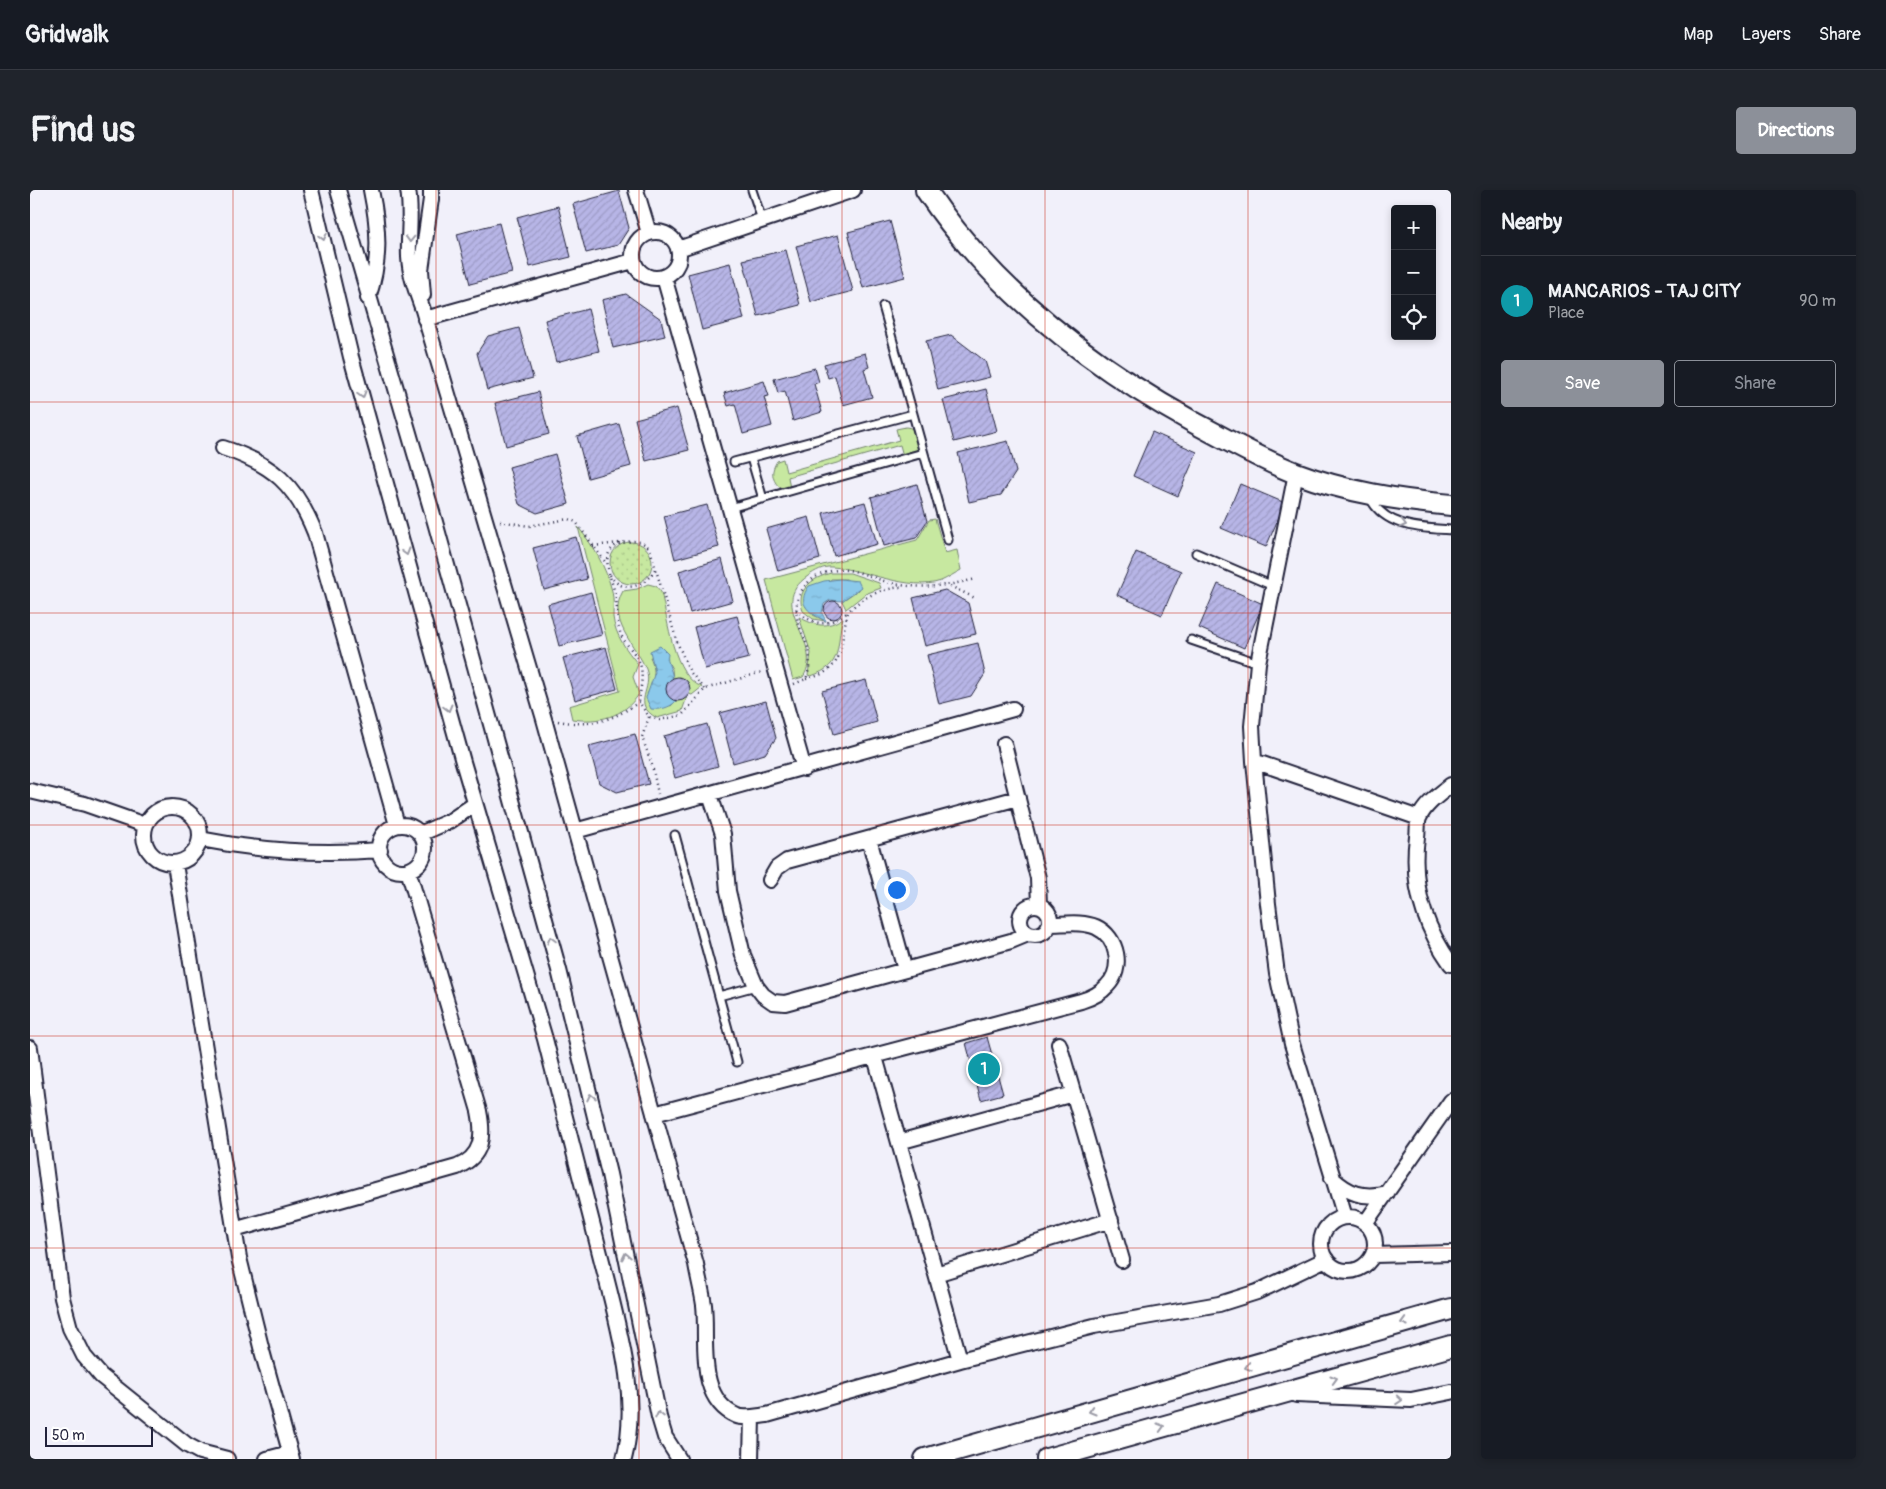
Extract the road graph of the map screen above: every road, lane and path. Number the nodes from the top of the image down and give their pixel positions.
1 (311, 190) edge
2 (338, 190) edge
3 (371, 190) edge
4 (408, 190) edge
5 (431, 190) edge
6 (636, 190) edge
7 (752, 190) edge
8 (853, 190) edge
9 (926, 190) edge
10 (762, 220) junction
11 (649, 233) junction
12 (678, 249) junction
13 (633, 261) junction
14 (664, 277) junction
15 (368, 298) junction
16 (883, 306) dead end
17 (424, 315) junction
18 (912, 414) junction
19 (224, 448) dead end
20 (924, 453) junction
21 (752, 458) junction
22 (734, 462) dead end
23 (1296, 473) junction
24 (1368, 494) junction
25 (763, 499) junction
26 (1451, 505) edge
27 (730, 508) junction
28 (485, 519) junction
29 (1451, 530) edge
30 (948, 540) dead end
31 (620, 543) junction
32 (593, 546) junction
33 (1196, 553) dead end
34 (607, 565) junction
35 (655, 569) junction
36 (607, 570) junction
37 (976, 580) dead end
38 (916, 586) junction
39 (948, 586) junction
40 (1273, 586) junction
41 (976, 598) dead end
42 (796, 610) junction
43 (848, 612) junction
44 (1191, 640) dead end
45 (1258, 663) junction
46 (776, 668) junction
47 (806, 679) junction
48 (705, 689) junction
49 (782, 690) junction
50 (638, 702) junction
51 (1013, 709) dead end
52 (650, 717) junction
53 (544, 719) junction
54 (1004, 744) dead end
55 (1254, 761) junction
56 (804, 769) junction
57 (1451, 785) edge
58 (30, 791) edge
59 (710, 795) junction
60 (1018, 798) junction
61 (475, 804) junction
62 (663, 808) junction
63 (1419, 818) junction
64 (145, 825) junction
65 (397, 825) junction
66 (576, 831) junction
67 (420, 834) junction
68 (675, 834) dead end
69 (200, 839) junction
70 (869, 839) junction
71 (380, 850) junction
72 (175, 864) junction
73 (408, 870) junction
74 (770, 880) dead end
75 (1039, 905) junction
76 (1050, 924) junction
77 (1028, 934) junction
78 (1451, 964) edge
79 (905, 970) junction
80 (756, 986) junction
81 (719, 996) junction
82 (1058, 1044) dead end
83 (30, 1048) edge
84 (875, 1057) junction
85 (737, 1062) dead end
86 (1073, 1094) junction
87 (1451, 1101) edge
88 (654, 1114) junction
89 (899, 1142) junction
90 (1331, 1177) junction
91 (1387, 1193) junction
92 (1345, 1217) junction
93 (1111, 1220) junction
94 (1366, 1222) junction
95 (234, 1230) junction
96 (1451, 1253) edge
97 (1374, 1255) junction
98 (1326, 1259) junction
99 (1122, 1260) dead end
100 (936, 1274) junction
101 (1451, 1309) edge
102 (1451, 1346) edge
103 (960, 1360) junction
104 (1451, 1392) edge
105 (1280, 1394) junction
106 (752, 1417) junction
107 (291, 1456) edge
108 (677, 1458) edge
109 (227, 1459) edge
110 (267, 1459) edge
111 (624, 1459) edge
112 (751, 1459) edge
113 (925, 1459) edge
114 (1047, 1459) edge

1 -> 61 street
2 - 15 street
3 - 15 street
4 -> 17 street
5 - 17 street
6 - 11 street
7 - 10 lane
8 - 10 street
9 - 23 main road
10 - 12 street
11 - 12 street
11 - 13 street
12 - 14 street
13 - 14 street
13 - 17 street
14 - 27 street
108 -> 15 street
16 - 18 lane
17 - 28 street
18 - 20 lane
18 - 21 lane
19 - 65 street
20 - 25 lane
20 - 30 lane
21 - 22 lane
21 - 25 lane
23 - 24 main road
23 - 40 street
24 - 26 main road
24 -> 29 lane
25 - 27 lane
27 - 46 street
28 - 32 path
28 - 53 street
31 - 32 path
31 - 34 path
31 - 35 path
32 - 34 path
33 - 40 lane
34 - 36 path
35 - 36 path
35 - 48 path
36 - 50 path
37 - 39 path
38 - 39 path
38 - 42 path
38 - 43 path
39 - 41 path
40 - 45 street
42 - 43 path
42 - 47 path
43 - 47 path
44 - 45 lane
45 - 55 street
46 - 48 path
46 - 49 street
47 - 49 path
48 - 52 path
49 - 56 street
50 - 52 path
50 - 53 path
51 - 56 street
52 - 62 path
53 - 66 street
54 - 60 street
55 - 63 street
55 - 90 street
56 - 59 street
57 - 63 street
58 - 64 street
59 - 62 street
59 - 80 street
60 - 70 street
60 - 75 street
61 - 67 street
61 - 111 street
62 - 66 street
63 - 78 street
64 - 69 street
64 - 72 street
65 - 67 street
65 - 71 street
66 - 88 street
67 - 73 street
68 - 81 lane
69 - 71 street
69 - 72 street
70 - 74 street
70 - 79 street
71 - 73 street
72 - 95 street
73 - 95 street
75 - 76 street
75 - 77 street
76 - 77 street
76 - 84 street
77 - 79 street
79 - 80 street
80 - 81 lane
81 - 85 lane
82 - 86 street
83 - 109 street
84 - 88 street
84 - 89 street
86 - 89 street
86 - 93 street
87 - 91 street
88 - 106 street
89 - 100 street
90 - 91 street
90 - 92 street
91 - 94 street
92 - 94 street
92 - 98 street
93 - 99 street
93 - 100 street
94 - 97 street
95 - 107 street
96 - 97 street
97 - 98 street
98 - 103 street
100 - 103 street
101 -> 113 main road
105 -> 102 main road
103 - 106 street
105 -> 104 street
114 -> 105 main road
106 - 112 street
107 - 110 street

